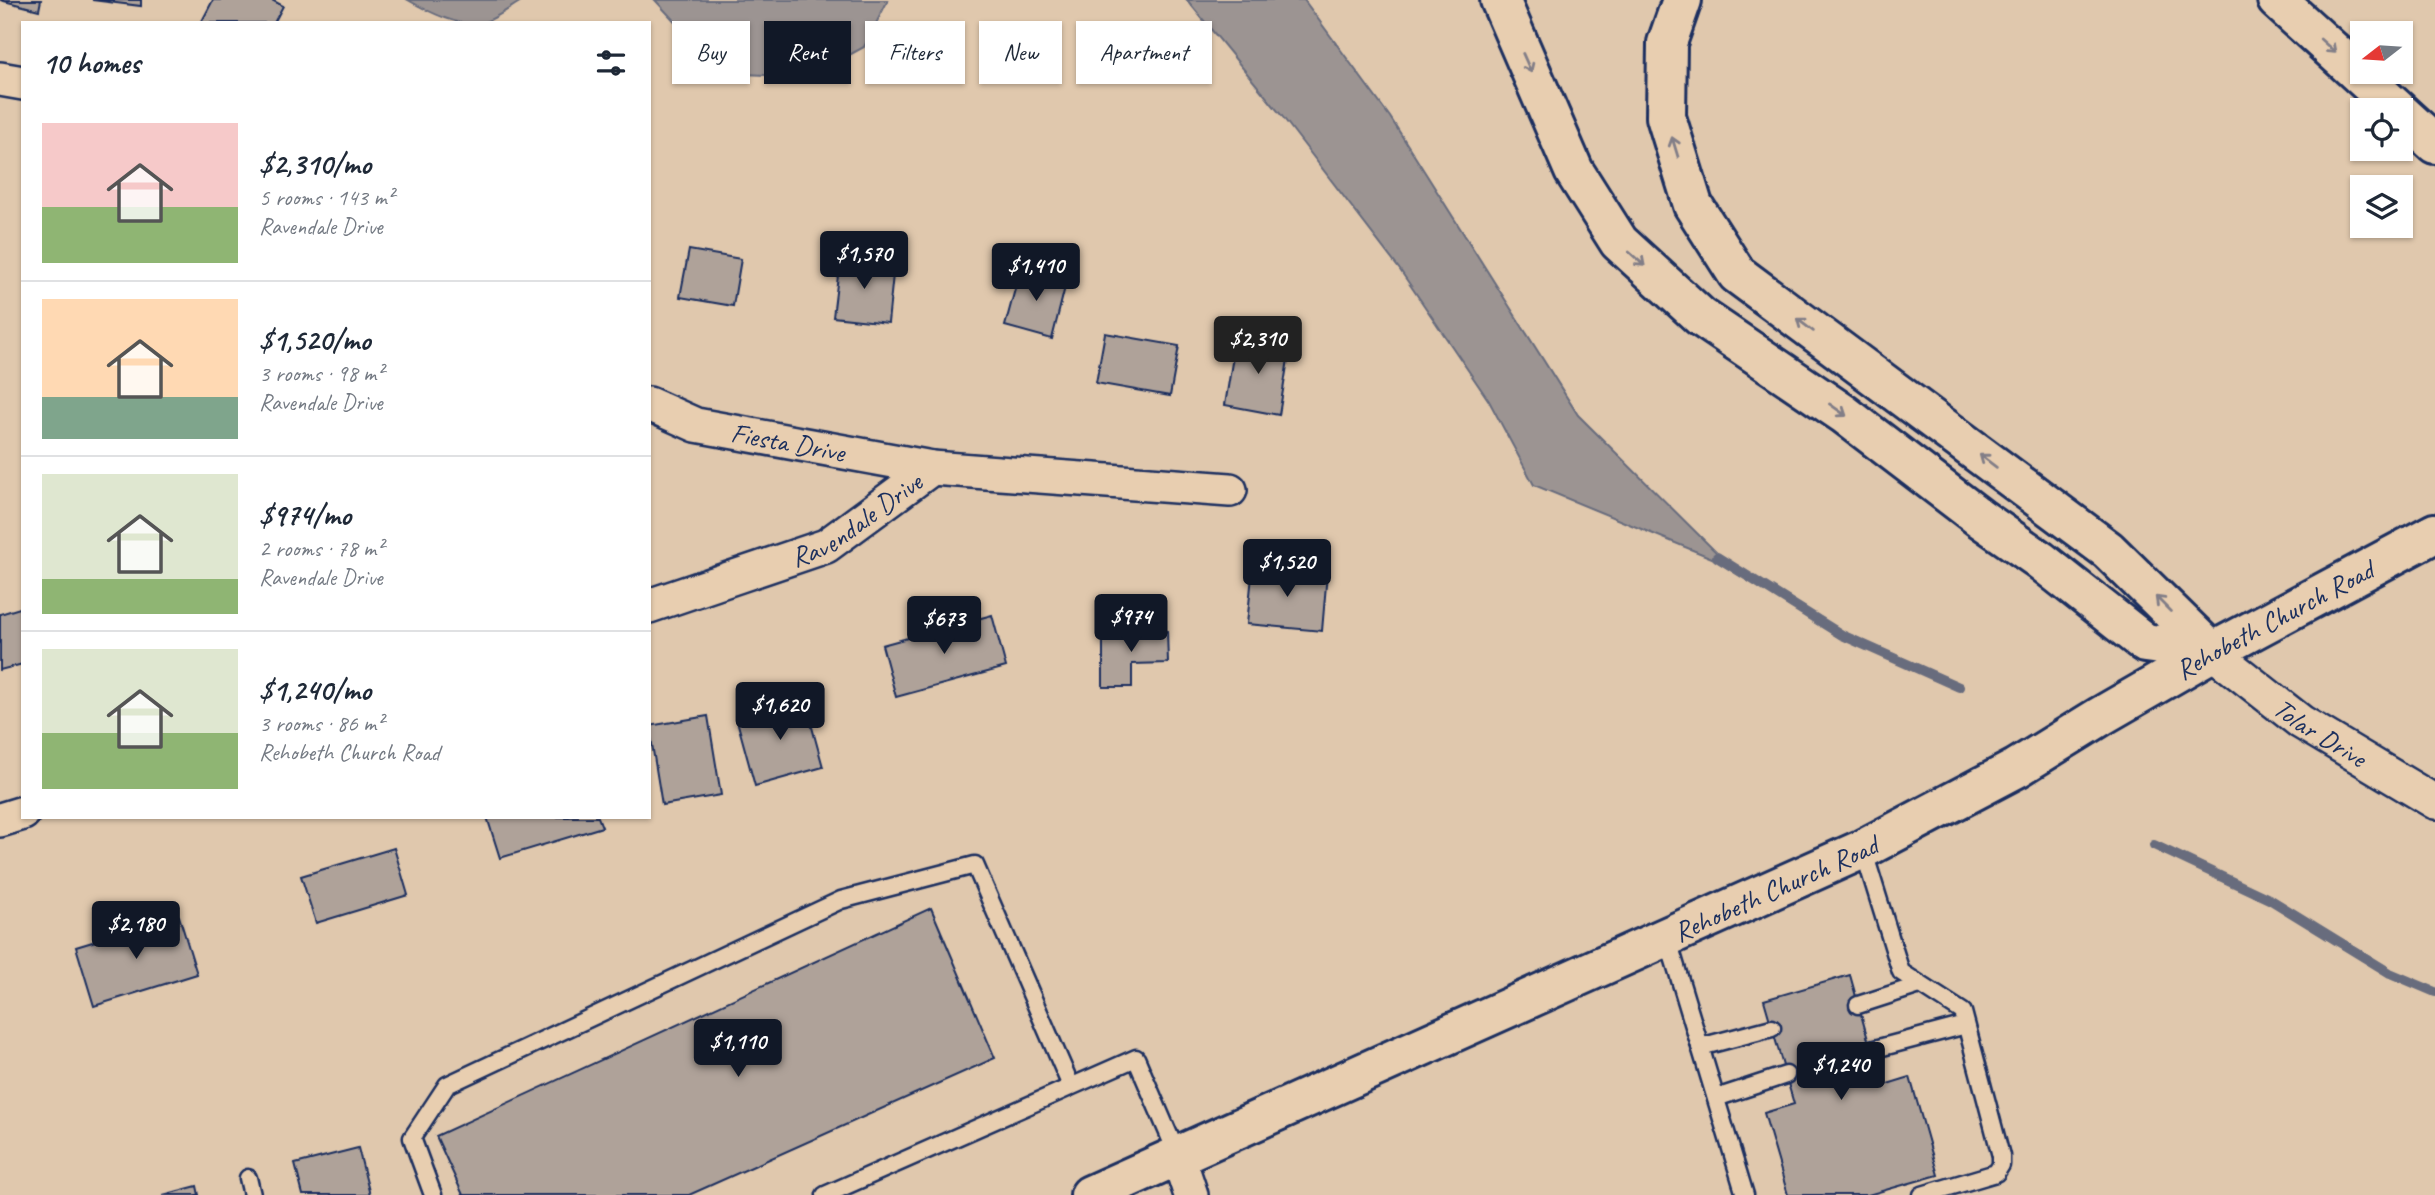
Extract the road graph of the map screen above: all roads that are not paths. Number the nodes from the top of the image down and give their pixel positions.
1 (1500, 0) edge
2 (1682, 0) edge
3 (2277, 0) edge
4 (0, 79) edge
5 (21, 83) edge
6 (2384, 98) edge
7 (2413, 124) edge
8 (2435, 144) edge
9 (651, 405) edge
10 (932, 468) junction
11 (1230, 490) dead end
12 (2435, 533) edge
13 (651, 605) edge
14 (2212, 652) junction
15 (2435, 802) edge
16 (21, 814) edge
17 (0, 820) edge
18 (1863, 849) junction
19 (1667, 937) junction
20 (1920, 985) junction
21 (1858, 1005) dead end
22 (1966, 1025) junction
23 (1772, 1028) dead end
24 (1700, 1046) junction
25 (1871, 1050) dead end
26 (1786, 1075) dead end
27 (1071, 1086) junction
28 (1716, 1098) junction
29 (1178, 1156) junction
30 (248, 1178) dead end
31 (252, 1195) edge
32 (433, 1195) edge
33 (825, 1195) edge
34 (1090, 1195) edge
35 (1191, 1195) edge
36 (1745, 1195) edge
37 (1922, 1195) edge

1 -> 14 main road
14 -> 2 main road
3 -> 6 main road
4 - 5 street
7 - 8 main road
9 - 10 street, Fiesta Drive
10 - 11 street, Ravendale Drive
10 - 13 street, Ravendale Drive
12 - 14 main road, Rehobeth Church Road
14 - 15 street, Tolar Drive
14 - 18 main road, Rehobeth Church Road
16 - 17 street
18 - 19 main road, Rehobeth Church Road
18 - 20 lane
19 - 24 lane
19 - 29 main road, Rehobeth Church Road
20 - 21 lane
20 - 22 lane
22 - 25 lane
22 - 37 lane
23 - 24 lane
24 - 28 lane
26 - 28 lane
27 - 29 lane
27 - 32 lane
27 - 33 lane
28 - 36 lane
29 - 34 main road, Rehobeth Church Road
29 - 35 street
30 - 31 lane

